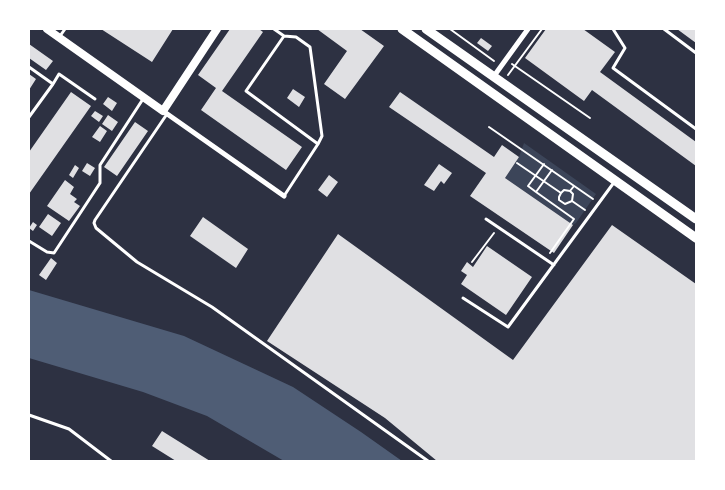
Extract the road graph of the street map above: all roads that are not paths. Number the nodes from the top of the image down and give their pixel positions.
1 (47, 29) edge
2 (65, 29) edge
3 (217, 29) edge
4 (274, 29) edge
5 (402, 29) edge
6 (426, 29) edge
7 (528, 29) edge
8 (612, 29) edge
9 (664, 29) edge
10 (284, 36) junction
11 (59, 37) junction
12 (696, 53) edge
13 (29, 67) edge
14 (494, 76) junction
15 (52, 84) junction
16 (144, 98) junction
17 (95, 99) dead end
18 (165, 112) junction
19 (29, 118) edge
20 (696, 129) edge
21 (318, 144) junction
22 (615, 181) junction
23 (284, 196) joint
24 (486, 219) dead end
25 (696, 219) edge
26 (696, 238) edge
27 (29, 241) edge
28 (554, 265) junction
29 (463, 298) dead end
30 (29, 416) edge
31 (111, 461) edge
32 (428, 461) edge

1 - 11 street
2 - 11 lane
3 - 18 street
4 - 10 lane
5 - 22 main road
6 - 14 main road
7 - 14 street
8 - 20 lane
9 - 12 lane
10 - 21 lane
10 - 21 lane
11 - 16 street
13 - 15 lane
14 - 25 main road
15 - 17 lane
15 - 19 lane
16 - 18 street
16 - 27 lane
18 - 23 street
18 - 32 lane
21 - 23 lane
22 - 26 main road
22 - 28 lane
24 - 28 lane
28 - 29 lane
30 - 31 lane

